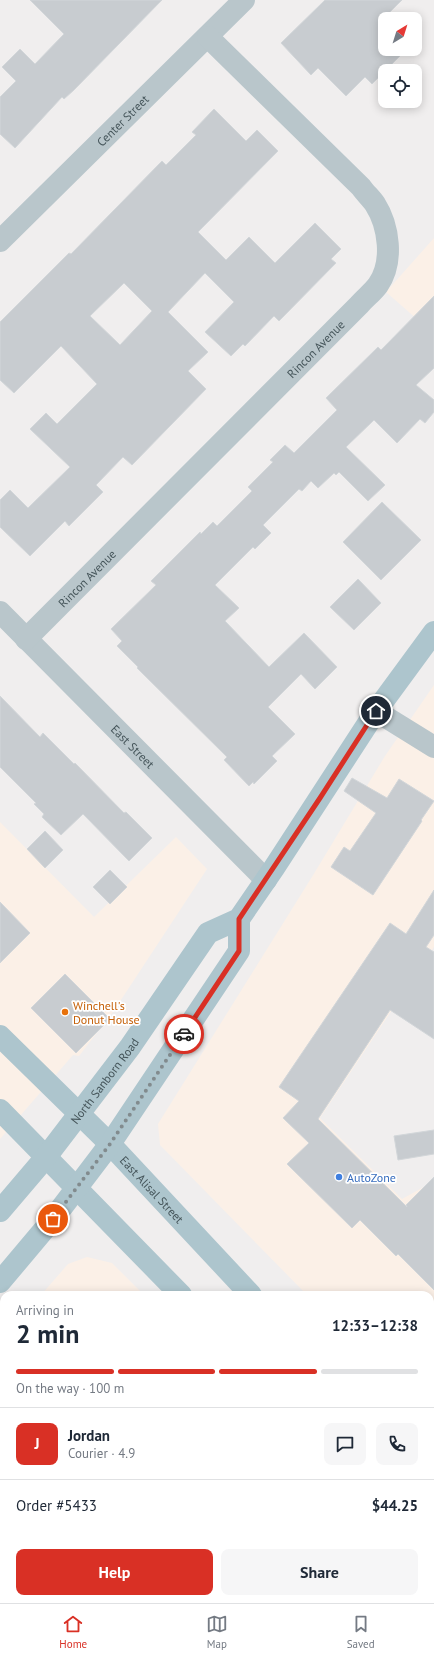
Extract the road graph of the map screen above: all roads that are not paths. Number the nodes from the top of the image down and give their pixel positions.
1 (244, 0) edge
2 (208, 37) junction
3 (0, 241) edge
4 (0, 612) edge
5 (434, 632) edge
6 (26, 639) junction
7 (376, 711) junction
8 (434, 747) edge
9 (266, 880) junction
10 (239, 919) junction
11 (0, 1036) edge
12 (0, 1110) edge
13 (79, 1114) junction
14 (110, 1144) junction
15 (46, 1157) junction
16 (77, 1188) junction
17 (0, 1210) edge
18 (0, 1282) edge
19 (178, 1291) edge
20 (247, 1291) edge

1 - 2 street, Center Street
2 - 3 street, Center Street
2 - 6 street, Rincon Avenue
4 - 6 street, East Street
5 - 7 main road
6 - 9 street, East Street
7 - 8 street
7 - 9 main road
9 - 10 main road
10 - 13 main road, North Sanborn Road
10 - 14 main road
11 - 13 main road, East Alisal Street
12 - 15 main road
13 - 14 main road, East Alisal Street
13 - 15 main road, North Sanborn Road
14 - 16 main road
14 - 20 main road, East Alisal Street
15 - 16 main road
15 - 17 main road, North Sanborn Road
16 - 18 main road
16 - 19 main road

